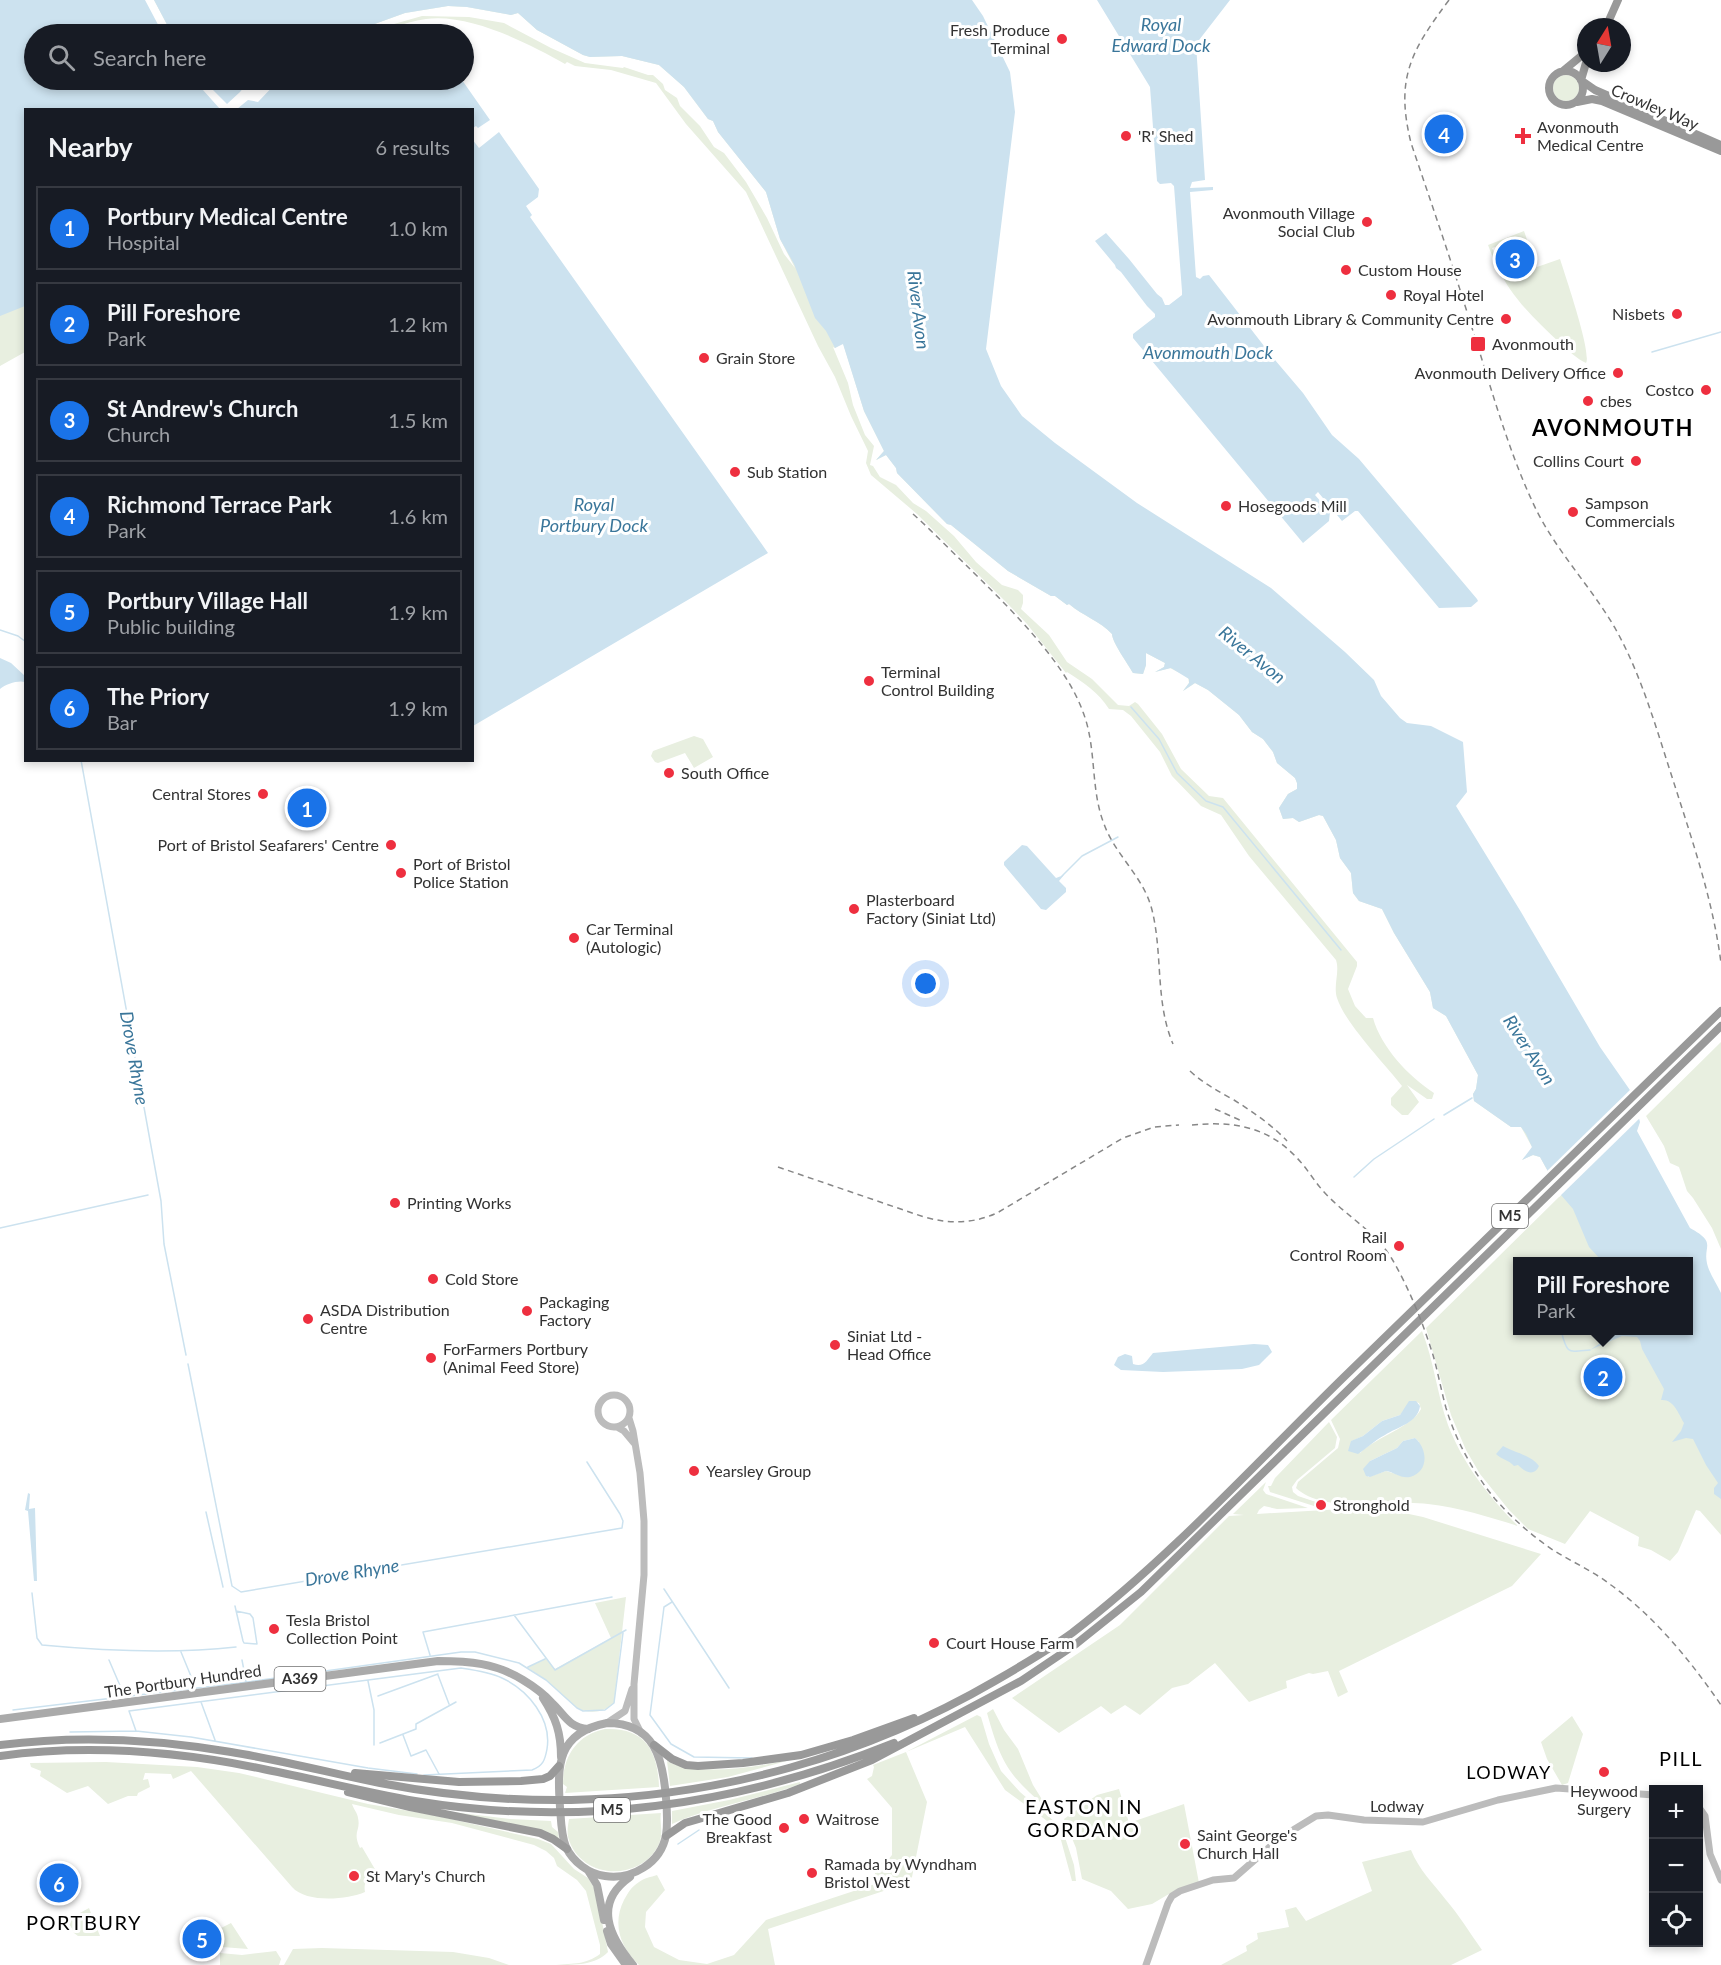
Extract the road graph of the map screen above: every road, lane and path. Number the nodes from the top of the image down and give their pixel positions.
1 (1618, 0) edge
2 (1610, 18) edge
3 (1577, 59) edge
4 (1563, 71) junction
5 (1584, 72) edge
6 (1581, 81) junction
7 (1577, 102) junction
8 (1721, 145) edge
9 (1721, 152) edge
10 (1721, 1011) edge
11 (1721, 1026) edge
12 (628, 1418) junction
13 (617, 1427) junction
14 (634, 1443) junction
15 (634, 1684) junction
16 (540, 1693) junction
17 (967, 1698) junction
18 (0, 1719) edge
19 (607, 1723) junction
20 (588, 1729) junction
21 (925, 1730) junction
22 (641, 1733) junction
23 (654, 1745) junction
24 (0, 1746) edge
25 (0, 1756) edge
26 (560, 1762) junction
27 (330, 1772) junction
28 (292, 1775) junction
29 (1649, 1796) edge
30 (1703, 1813) edge
31 (666, 1836) junction
32 (567, 1849) junction
33 (588, 1871) junction
34 (634, 1874) junction
35 (1721, 1880) edge
36 (626, 1965) edge
37 (633, 1965) edge
38 (1146, 1965) edge

1 - 2 highway
3 - 4 highway
4 - 6 highway
4 - 7 highway
5 - 6 highway
6 - 7 highway
6 - 8 highway, Crowley Way
7 - 9 highway, Crowley Way
10 - 17 highway, M5
11 - 21 highway, M5
12 - 13 street
12 - 13 street
12 - 14 street
13 - 14 street
14 - 15 street
15 - 19 street
15 - 22 street
16 - 18 main road, The Portbury Hundred / A369
16 - 20 main road, The Portbury Hundred
16 - 26 main road, The Portbury Hundred
17 - 23 highway, M5
17 - 27 highway, M5
19 - 20 main road
19 - 22 main road
20 - 26 main road
21 - 28 highway, M5
21 - 31 highway, M5
22 - 23 main road
23 - 31 main road
24 - 27 highway, M5
25 - 28 highway, M5
26 - 27 highway, M5
26 - 32 main road
28 - 32 highway, M5
29 - 38 street, Lodway
30 - 35 street
31 - 34 main road
32 - 33 main road
33 - 34 main road
33 - 36 main road
34 - 37 main road

